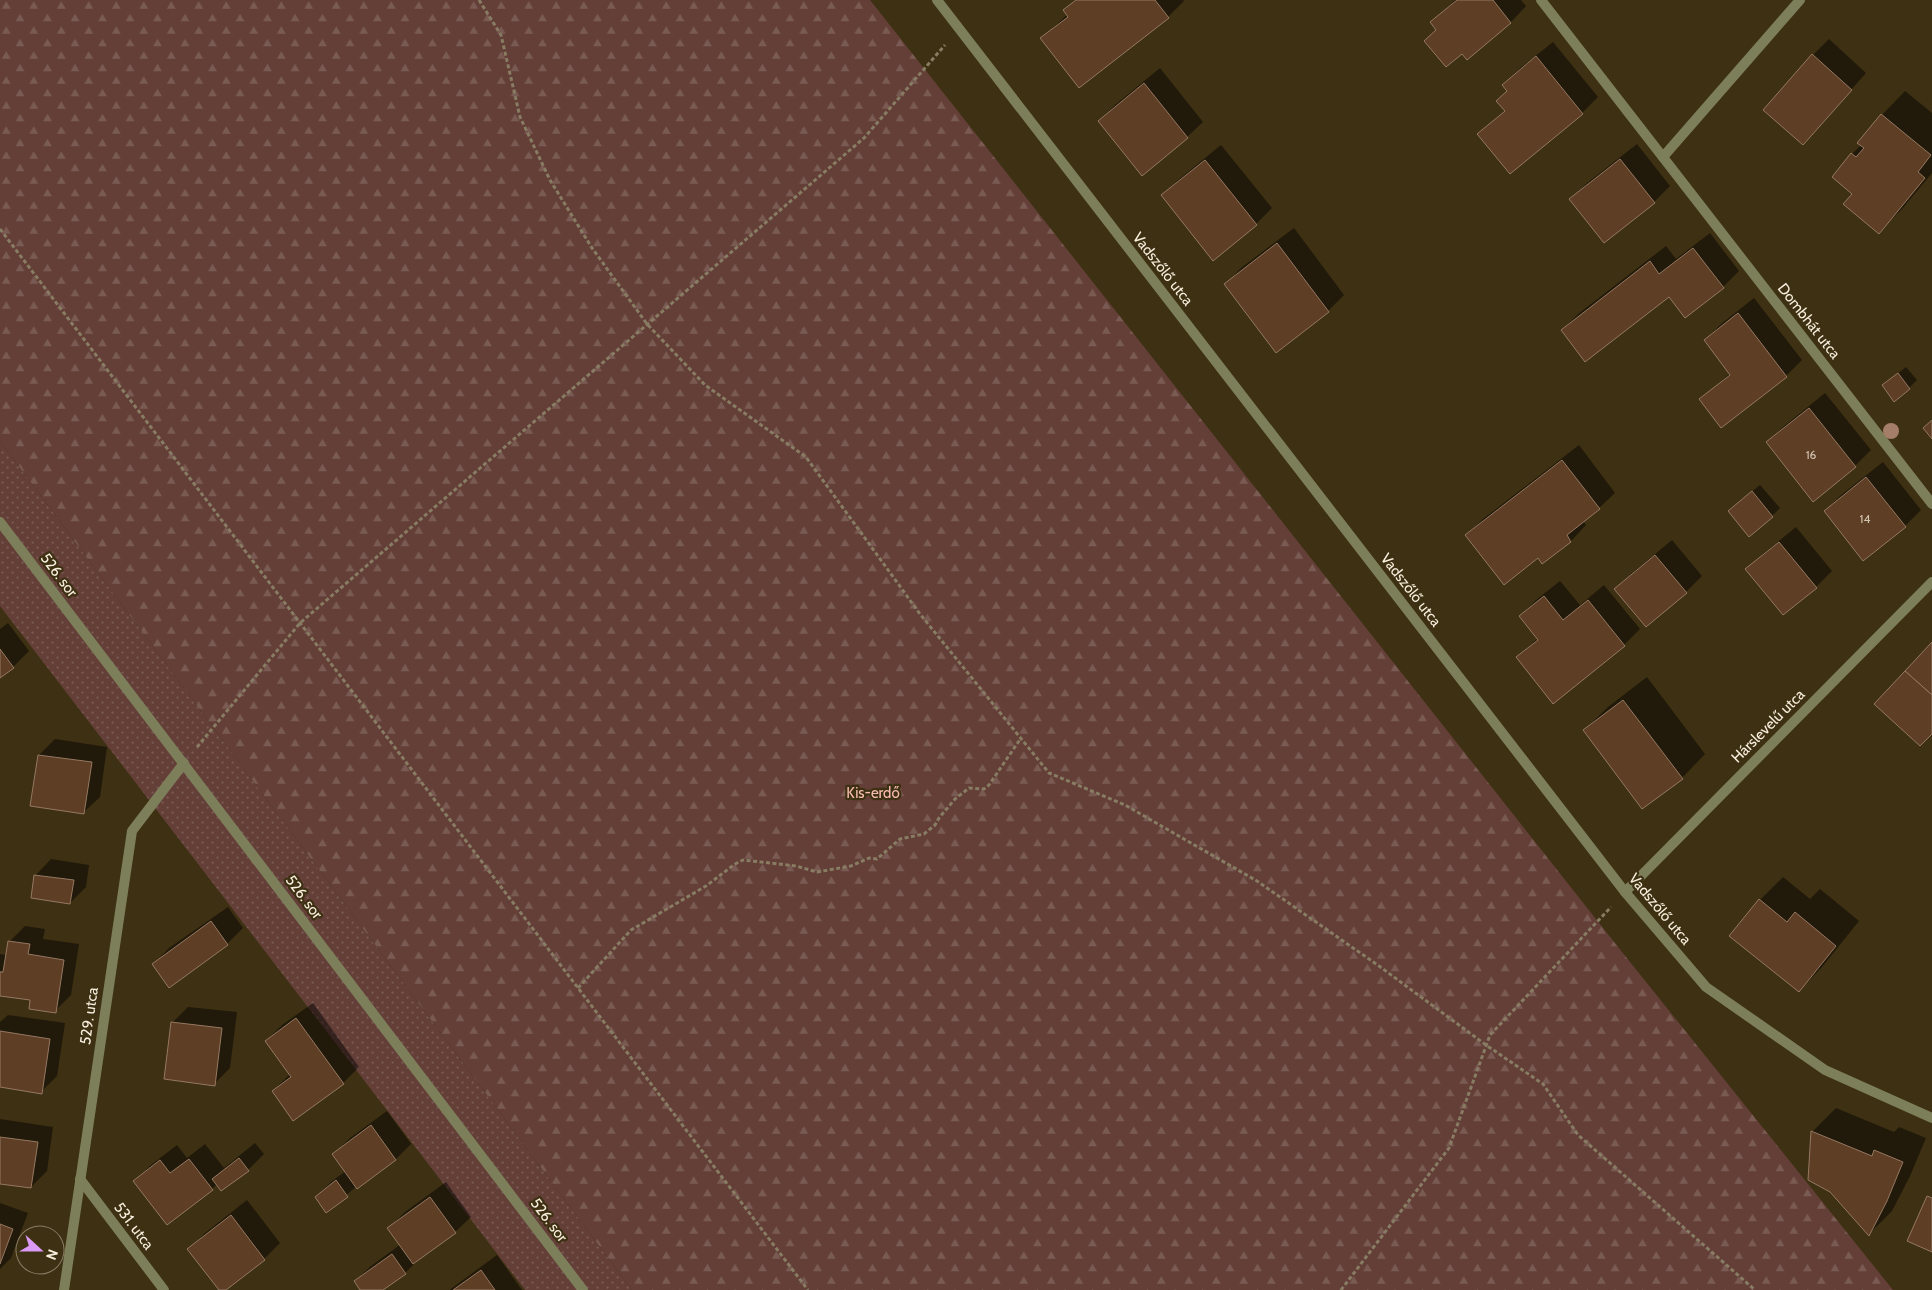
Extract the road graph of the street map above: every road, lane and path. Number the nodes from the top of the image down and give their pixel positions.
1 (479, 0) edge
2 (936, 0) edge
3 (1541, 0) edge
4 (1800, 0) edge
5 (959, 29) junction
6 (1662, 157) junction
7 (0, 229) edge
8 (647, 324) junction
9 (1932, 504) edge
10 (0, 522) edge
11 (1932, 582) edge
12 (300, 623) junction
13 (1020, 738) junction
14 (184, 763) junction
15 (1625, 892) junction
16 (578, 988) junction
17 (1486, 1045) junction
18 (1932, 1118) edge
19 (80, 1179) junction
20 (64, 1290) edge
21 (164, 1290) edge
22 (583, 1290) edge
23 (808, 1290) edge
24 (1341, 1290) edge
25 (1755, 1290) edge

1 - 8 path
2 - 5 street, Vadszőlő utca
3 - 6 street, Dombhát utca
4 - 6 street
5 - 8 path
5 - 15 street, Vadszőlő utca
6 - 9 street, Dombhát utca
7 - 12 path
8 - 12 path
8 - 13 path
10 - 14 street, 526. sor
11 - 15 street, Hárslevelű utca
12 - 14 path
12 - 16 path
13 - 16 path
13 - 17 path
14 - 19 street, 529. utca
14 - 22 street, 526. sor
15 - 17 path
15 - 18 street, Vadszőlő utca
16 - 23 path
17 - 24 path
17 - 25 path
19 - 20 street, 529. utca
19 - 21 street, 531. utca

